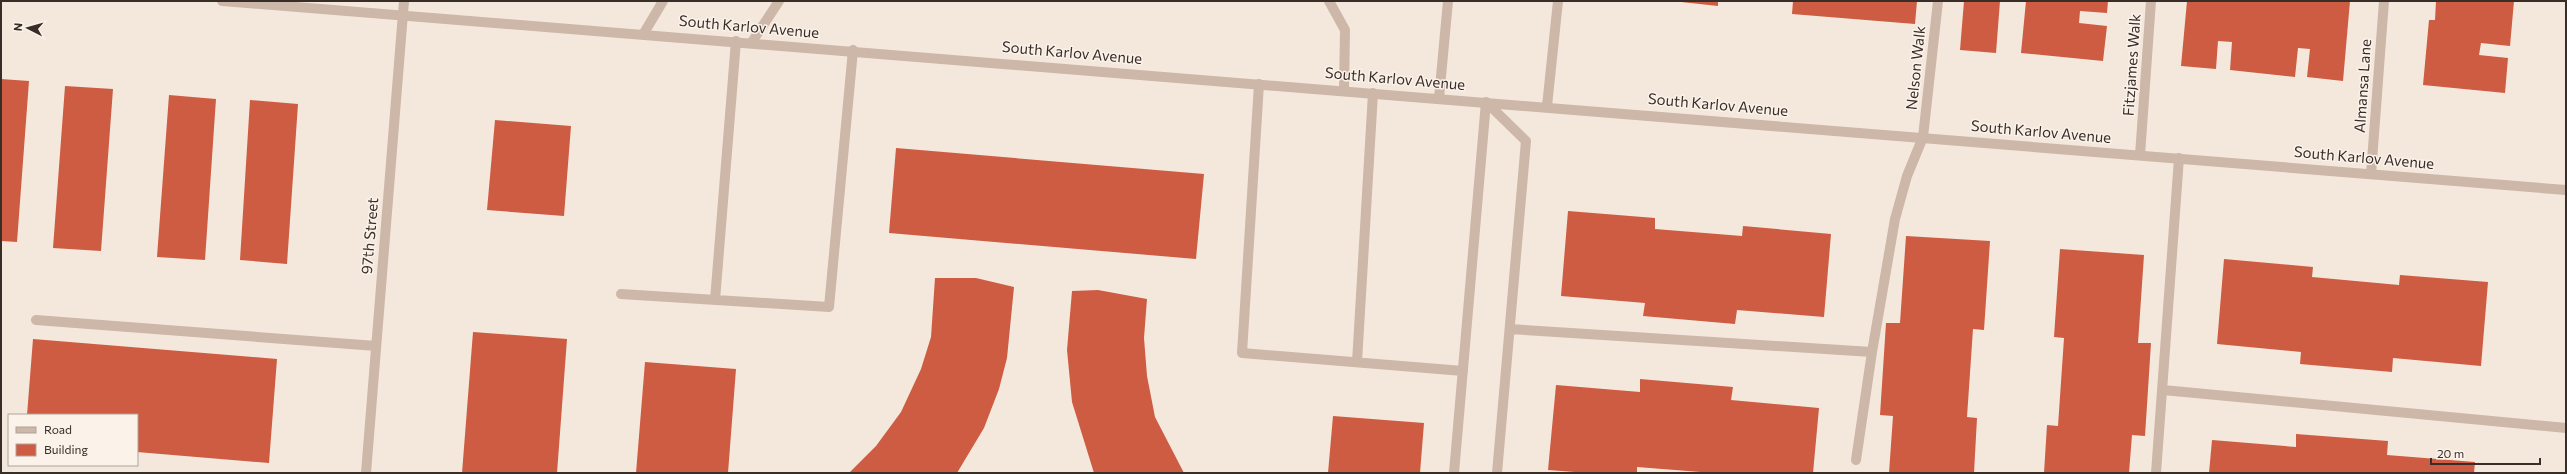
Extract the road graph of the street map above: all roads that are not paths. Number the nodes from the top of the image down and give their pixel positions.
1 (222, 1) edge
2 (404, 1) edge
3 (663, 1) edge
4 (779, 1) edge
5 (1329, 1) edge
6 (1448, 1) edge
7 (1558, 1) edge
8 (1938, 1) edge
9 (2151, 1) edge
10 (2384, 1) edge
11 (402, 14) junction
12 (644, 34) junction
13 (736, 41) junction
14 (752, 42) junction
15 (853, 50) junction
16 (1259, 84) junction
17 (1344, 90) junction
18 (1373, 93) junction
19 (1439, 98) junction
20 (1486, 102) junction
21 (1547, 106) junction
22 (1924, 137) junction
23 (2140, 155) junction
24 (2179, 158) junction
25 (2371, 174) junction
26 (2566, 190) edge
27 (621, 294) dead end
28 (715, 300) junction
29 (36, 320) dead end
30 (1510, 330) junction
31 (376, 346) junction
32 (1872, 352) junction
33 (1357, 362) junction
34 (1463, 371) junction
35 (2163, 390) junction
36 (2566, 428) edge
37 (1856, 460) dead end
38 (366, 473) edge
39 (1454, 473) edge
40 (1497, 473) edge
41 (2156, 473) edge

1 - 11 street, South Karlov Avenue
2 - 11 street, 97th Street
3 - 12 street
4 - 14 street
5 - 17 street
6 - 19 street
7 - 21 street
8 - 22 street, Nelson Walk
9 - 23 street, Fitzjames Walk
10 - 25 street, Almansa Lane
11 - 12 street, South Karlov Avenue
11 - 31 street, 97th Street
12 - 13 street, South Karlov Avenue
13 - 14 street, South Karlov Avenue
13 - 28 street
14 - 15 street, South Karlov Avenue
15 - 16 street, South Karlov Avenue
15 - 28 street
16 - 17 street, South Karlov Avenue
16 - 33 street
17 - 18 street, South Karlov Avenue
18 - 19 street, South Karlov Avenue
18 - 33 street
19 - 20 street, South Karlov Avenue
20 - 21 street, South Karlov Avenue
20 - 30 street
20 - 34 street
21 - 22 street, South Karlov Avenue
22 - 23 street, South Karlov Avenue
22 - 32 street, Nelson Walk
23 - 24 street, South Karlov Avenue
24 - 25 street, South Karlov Avenue
24 - 35 street
25 - 26 street, South Karlov Avenue
27 - 28 street
29 - 31 street
30 - 32 street
30 - 40 street
31 - 38 street, 97th Street
32 - 37 street, Nelson Walk
33 - 34 street
34 - 39 street
35 - 36 street
35 - 41 street

